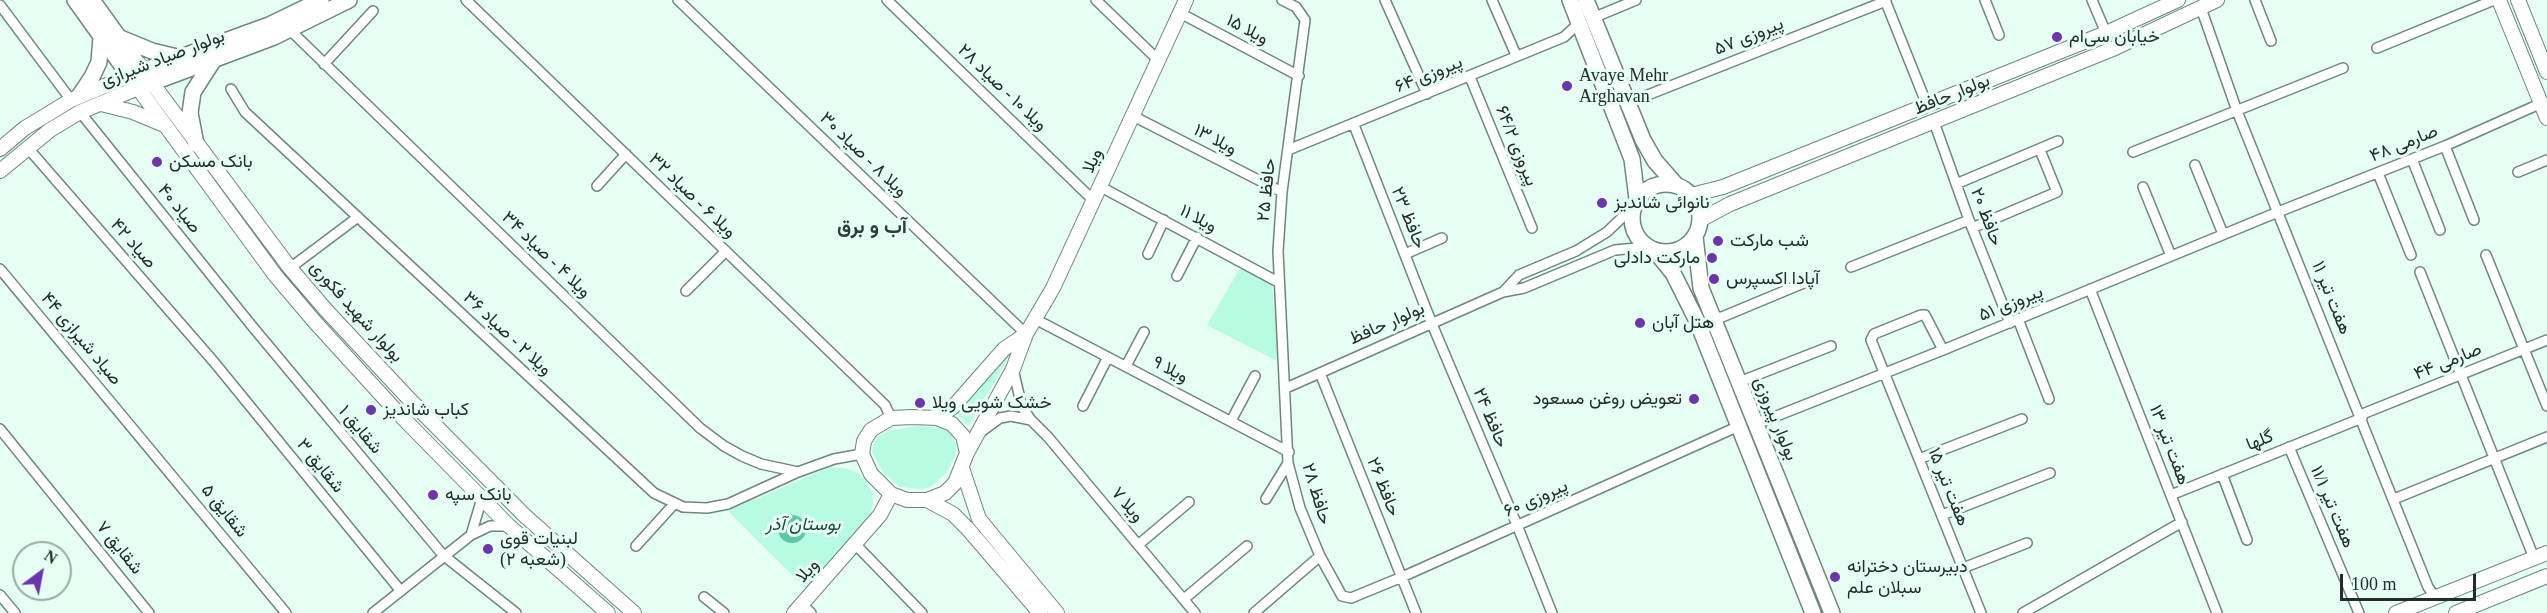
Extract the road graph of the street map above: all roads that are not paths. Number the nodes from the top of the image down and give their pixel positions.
1 (75, 0) edge
2 (92, 0) edge
3 (321, 0) edge
4 (350, 0) edge
5 (466, 0) edge
6 (678, 0) edge
7 (887, 0) edge
8 (1096, 0) edge
9 (1385, 0) edge
10 (1492, 0) edge
11 (1570, 0) edge
12 (1586, 0) edge
13 (1636, 0) edge
14 (1985, 0) edge
15 (2092, 0) edge
16 (2178, 0) edge
17 (2217, 0) edge
18 (2255, 0) edge
19 (2494, 0) edge
20 (2499, 0) edge
21 (2518, 0) edge
22 (1288, 1) edge
23 (1885, 1) edge
24 (0, 5) edge
25 (1183, 6) edge
26 (2201, 8) junction
27 (373, 11) dead end
28 (1585, 20) junction
29 (290, 30) junction
30 (2106, 33) junction
31 (1999, 35) dead end
32 (101, 37) junction
33 (117, 37) junction
34 (2271, 41) dead end
35 (2377, 48) dead end
36 (1516, 55) junction
37 (181, 58) junction
38 (214, 60) junction
39 (1158, 60) junction
40 (324, 64) junction
41 (2343, 68) dead end
42 (2547, 72) edge
43 (1299, 76) junction
44 (1470, 77) junction
45 (140, 80) junction
46 (231, 89) dead end
47 (1427, 94) junction
48 (1625, 96) junction
49 (75, 98) junction
50 (2544, 102) edge
51 (99, 104) junction
52 (1927, 105) junction
53 (2237, 111) junction
54 (80, 112) junction
55 (1133, 116) junction
56 (2547, 118) edge
57 (1934, 122) junction
58 (164, 124) junction
59 (1354, 124) junction
60 (2058, 141) dead end
61 (196, 144) junction
62 (1, 145) edge
63 (2445, 146) junction
64 (27, 147) junction
65 (1288, 150) junction
66 (2040, 150) junction
67 (2133, 152) dead end
68 (626, 154) junction
69 (2412, 159) junction
70 (2547, 160) edge
71 (2195, 165) dead end
72 (0, 171) edge
73 (2518, 172) dead end
74 (2378, 173) junction
75 (1956, 184) junction
76 (597, 186) dead end
77 (1677, 186) junction
78 (1101, 187) junction
79 (2143, 187) dead end
80 (1282, 192) junction
81 (1691, 195) junction
82 (1094, 201) junction
83 (1635, 203) junction
84 (2278, 212) junction
85 (358, 217) junction
86 (1164, 220) junction
87 (1700, 220) junction
88 (2474, 220) dead end
89 (1970, 224) junction
90 (1532, 228) dead end
91 (2440, 230) dead end
92 (2223, 234) junction
93 (1197, 237) junction
94 (1695, 237) junction
95 (1442, 238) dead end
96 (1651, 249) junction
97 (726, 251) junction
98 (1148, 254) dead end
99 (1405, 254) junction
100 (2411, 255) dead end
101 (2486, 255) dead end
102 (2171, 256) junction
103 (290, 267) junction
104 (1851, 267) dead end
105 (0, 269) edge
106 (2420, 272) dead end
107 (1177, 276) dead end
108 (1278, 282) junction
109 (1806, 282) dead end
110 (2090, 289) junction
111 (686, 291) dead end
112 (1503, 292) junction
113 (1713, 317) junction
114 (1035, 319) junction
115 (2014, 321) junction
116 (1432, 324) junction
117 (252, 326) joint
118 (1144, 332) dead end
119 (1026, 334) junction
120 (2547, 340) edge
121 (1831, 346) dead end
122 (2524, 349) junction
123 (1943, 350) junction
124 (1108, 357) junction
125 (214, 362) joint
126 (1126, 366) junction
127 (1013, 369) junction
128 (1320, 374) junction
129 (1884, 374) junction
130 (2461, 374) junction
131 (1255, 376) dead end
132 (1739, 382) junction
133 (1286, 388) junction
134 (2049, 399) dead end
135 (2547, 405) edge
136 (1083, 406) dead end
137 (2361, 417) junction
138 (891, 418) junction
139 (937, 418) junction
140 (2022, 419) dead end
141 (1031, 420) junction
142 (1231, 421) junction
143 (1755, 421) junction
144 (1739, 426) junction
145 (0, 429) edge
146 (136, 431) joint
147 (977, 435) junction
148 (2547, 437) edge
149 (2289, 447) junction
150 (1289, 452) junction
151 (968, 453) junction
152 (862, 454) junction
153 (1920, 459) junction
154 (2494, 460) junction
155 (1288, 463) junction
156 (962, 468) junction
157 (798, 472) junction
158 (2050, 473) dead end
159 (2222, 474) junction
160 (891, 494) junction
161 (2171, 495) junction
162 (482, 498) junction
163 (1266, 499) dead end
164 (2394, 499) junction
165 (927, 500) junction
166 (1189, 502) dead end
167 (675, 503) junction
168 (1942, 515) junction
169 (2182, 522) junction
170 (1517, 525) junction
171 (509, 526) junction
172 (471, 535) junction
173 (2247, 540) dead end
174 (2027, 543) dead end
175 (856, 545) junction
176 (1138, 545) junction
177 (636, 546) dead end
178 (1247, 546) dead end
179 (443, 555) junction
180 (2540, 555) edge
181 (1320, 556) junction
182 (1963, 568) junction
183 (2547, 576) edge
184 (1402, 577) junction
185 (400, 590) junction
186 (0, 595) edge
187 (704, 597) dead end
188 (2435, 597) junction
189 (1347, 598) joint
190 (1184, 599) junction
191 (803, 610) edge
192 (15, 613) edge
193 (149, 613) edge
194 (286, 613) edge
195 (373, 613) edge
196 (516, 613) edge
197 (608, 613) edge
198 (634, 613) edge
199 (724, 613) edge
200 (922, 613) edge
201 (1040, 613) edge
202 (1057, 613) edge
203 (1195, 613) edge
204 (1254, 613) edge
205 (1416, 613) edge
206 (1552, 613) edge
207 (1813, 613) edge
208 (1832, 613) edge
209 (1981, 613) edge
210 (2023, 613) edge
211 (2217, 613) edge
212 (2359, 613) edge
213 (2396, 613) edge
214 (2456, 613) edge

1 - 32 main road, بولوار شهید فکوری
2 - 33 main road, بولوار شهید فکوری
3 - 37 main road, بولوار صیاد شیرازی
4 - 29 main road, بولوار صیاد شیرازی
5 - 68 street, ویلا ۶ - صیاد ۳۲
6 - 119 street, ویلا ۸ - صیاد ۳۰
7 - 82 street, ویلا ۱۰ - صیاد ۲۸
8 - 39 street
9 - 47 street
10 - 36 street
11 - 28 main road
12 - 28 main road
13 - 28 street, پیروزی ۶۴
14 - 31 street
15 - 30 street
16 - 30 street, بولوار حافظ
17 - 26 street, بولوار حافظ
18 - 34 street
19 - 35 street
20 - 50 street
21 - 42 street
22 - 43 street, حافظ ۲۵
23 - 48 street, پیروزی ۵۷
23 - 52 street
24 - 49 street
25 - 39 street, ویلا
25 - 43 street, ویلا ۱۵
26 - 53 street, هفت تیر ۱۱
26 - 57 street, بولوار حافظ
27 - 40 street
28 - 36 street, پیروزی ۶۴
28 - 48 main road
28 - 83 main road
29 - 38 main road, بولوار صیاد شیرازی
29 - 40 street, ویلا ۴ - صیاد ۳۴
30 - 52 street, بولوار حافظ
32 - 45 main road, بولوار شهید فکوری
32 - 49 main road
33 - 37 main road
33 - 45 main road, بولوار شهید فکوری
36 - 44 street, پیروزی ۶۴
37 - 45 main road, بولوار صیاد شیرازی
38 - 45 main road, بولوار صیاد شیرازی
38 - 61 main road
39 - 55 street, ویلا
40 - 157 street, ویلا ۴ - صیاد ۳۴
41 - 53 street
43 - 65 street, حافظ ۲۵
44 - 47 street, پیروزی ۶۴
44 - 90 street, پیروزی ۶۴/۲
45 - 49 street, بولوار صیاد شیرازی
45 - 51 street, بولوار صیاد شیرازی
45 - 58 street, بولوار شهید فکوری
45 - 61 street, بولوار شهید فکوری
46 - 85 street, ویلا ۲ - صیاد ۳۶
47 - 59 street, پیروزی ۶۴
48 - 77 main road
49 - 62 street, بولوار صیاد شیرازی
50 - 56 street
50 - 63 street, صارمی ۴۸
51 - 54 street, بولوار صیاد شیرازی
51 - 58 street
52 - 81 street, بولوار حافظ
53 - 67 street
53 - 84 street, هفت تیر ۱۱
54 - 64 street, بولوار صیاد شیرازی
54 - 117 street, صیاد ۴۰
55 - 78 street, ویلا
55 - 80 street, ویلا ۱۳
57 - 75 street, حافظ ۲۰
57 - 87 street, بولوار حافظ
58 - 162 street, بولوار شهید فکوری
59 - 65 street, پیروزی ۶۴
59 - 99 street, حافظ ۲۳
60 - 66 street
61 - 103 street, بولوار شهید فکوری
63 - 69 street, صارمی ۴۸
63 - 88 street
64 - 72 street, بولوار صیاد شیرازی
64 - 125 street, صیاد ۴۲
65 - 80 street, حافظ ۲۵
66 - 75 street
66 - 89 street
68 - 76 street
68 - 97 street, ویلا ۶ - صیاد ۳۲
69 - 74 street, صارمی ۴۸
69 - 91 street
70 - 73 street
71 - 92 street
74 - 84 street, صارمی ۴۸
74 - 100 street
75 - 89 street, حافظ ۲۰
77 - 81 main road
77 - 83 main road
78 - 82 street, ویلا
78 - 86 street, ویلا ۱۱
79 - 102 street
80 - 108 street, حافظ ۲۵
81 - 87 main road
82 - 114 street, ویلا
83 - 96 main road
83 - 112 street
84 - 92 street, پیروزی ۵۱
84 - 137 street, هفت تیر ۱۱
85 - 103 street
85 - 167 street, ویلا ۲ - صیاد ۳۶
86 - 93 street, ویلا ۱۱
86 - 98 street
87 - 94 main road
89 - 104 street
89 - 115 street, حافظ ۲۰
92 - 102 street, پیروزی ۵۱
93 - 107 street
93 - 108 street, ویلا ۱۱
94 - 96 main road
94 - 113 main road, بولوار پیروزی
95 - 99 street
96 - 112 street
96 - 144 main road, بولوار پیروزی
97 - 111 street
97 - 138 street, ویلا ۶ - صیاد ۳۲
99 - 116 street, حافظ ۲۳
101 - 122 street
102 - 110 street, پیروزی ۵۱
103 - 198 street, بولوار شهید فکوری
105 - 146 street, صیاد شیرازی ۴۴
106 - 130 street
108 - 133 street, حافظ ۲۵
109 - 113 street
110 - 115 street, پیروزی ۵۱
110 - 161 street, هفت تیر ۱۳
112 - 116 street, بولوار حافظ
113 - 132 main road, بولوار پیروزی
114 - 119 street, ویلا
114 - 124 street, ویلا ۹
115 - 123 street, پیروزی ۵۱
115 - 134 street, حافظ ۲۰
116 - 128 street, بولوار حافظ
116 - 170 street, حافظ ۲۴
117 - 179 street, شقایق ۱
118 - 126 street
119 - 127 street, ویلا
119 - 139 street, ویلا
120 - 122 street, صارمی ۴۴
121 - 132 street
122 - 130 street, صارمی ۴۴
122 - 135 street
123 - 129 street, پیروزی ۵۱
123 - 129 street, هفت تیر ۱۵
124 - 126 street, ویلا ۹
124 - 136 street
125 - 185 street, شقایق ۳
126 - 142 street, ویلا ۹
127 - 141 street, ویلا ۷
127 - 147 street, ویلا
128 - 133 street, بولوار حافظ
128 - 184 street, حافظ ۲۶
129 - 143 street, پیروزی ۵۱
129 - 153 street, هفت تیر ۱۵
130 - 137 street, صارمی ۴۴
130 - 154 street
131 - 142 street
132 - 143 main road, بولوار پیروزی
133 - 150 street, حافظ ۲۸
137 - 149 street, گلها
137 - 164 street, هفت تیر ۱۱
138 - 139 street
138 - 152 street
139 - 151 street
140 - 153 street
141 - 147 street
141 - 176 street, ویلا ۷
142 - 150 street, ویلا ۹
143 - 208 main road, بولوار پیروزی
144 - 170 street, پیروزی ۶۰
144 - 207 main road, بولوار پیروزی
145 - 193 street, شقایق ۷
146 - 194 street, شقایق ۵
147 - 151 street, ویلا
148 - 154 street
149 - 159 street, گلها
149 - 212 street, هفت تیر ۱۱/۱
150 - 155 street, حافظ ۲۸
151 - 156 street
152 - 157 street, ویلا ۲ - صیاد ۳۶
152 - 160 street
153 - 168 street, هفت تیر ۱۵
154 - 164 street
154 - 180 street
155 - 163 street
155 - 181 street, حافظ ۲۸
156 - 165 street
156 - 202 street
157 - 167 street, ویلا ۲ - صیاد ۳۶
158 - 168 street
159 - 161 street, گلها
159 - 173 street
160 - 165 street
160 - 175 street, ویلا
161 - 169 street, هفت تیر ۱۳
162 - 171 street, بولوار شهید فکوری
162 - 172 street
164 - 188 street, هفت تیر ۱۱
165 - 201 street
166 - 176 street
167 - 177 street
168 - 182 street, هفت تیر ۱۵
169 - 210 street
169 - 211 street, هفت تیر ۱۳
170 - 184 street, پیروزی ۶۰
170 - 206 street, حافظ ۲۴
171 - 172 street
171 - 197 street, بولوار شهید فکوری
172 - 179 street
174 - 182 street
175 - 191 street, ویلا
175 - 200 street
176 - 190 street, ویلا ۷
178 - 190 street
179 - 185 street
179 - 196 street, شقایق ۱
180 - 188 street
181 - 189 street, حافظ ۲۸
181 - 204 street
182 - 209 street, هفت تیر ۱۵
183 - 214 street
184 - 189 street, پیروزی ۶۰
184 - 205 street, حافظ ۲۶
185 - 195 street
186 - 192 street
187 - 199 street
188 - 213 street
190 - 203 street, ویلا ۷

